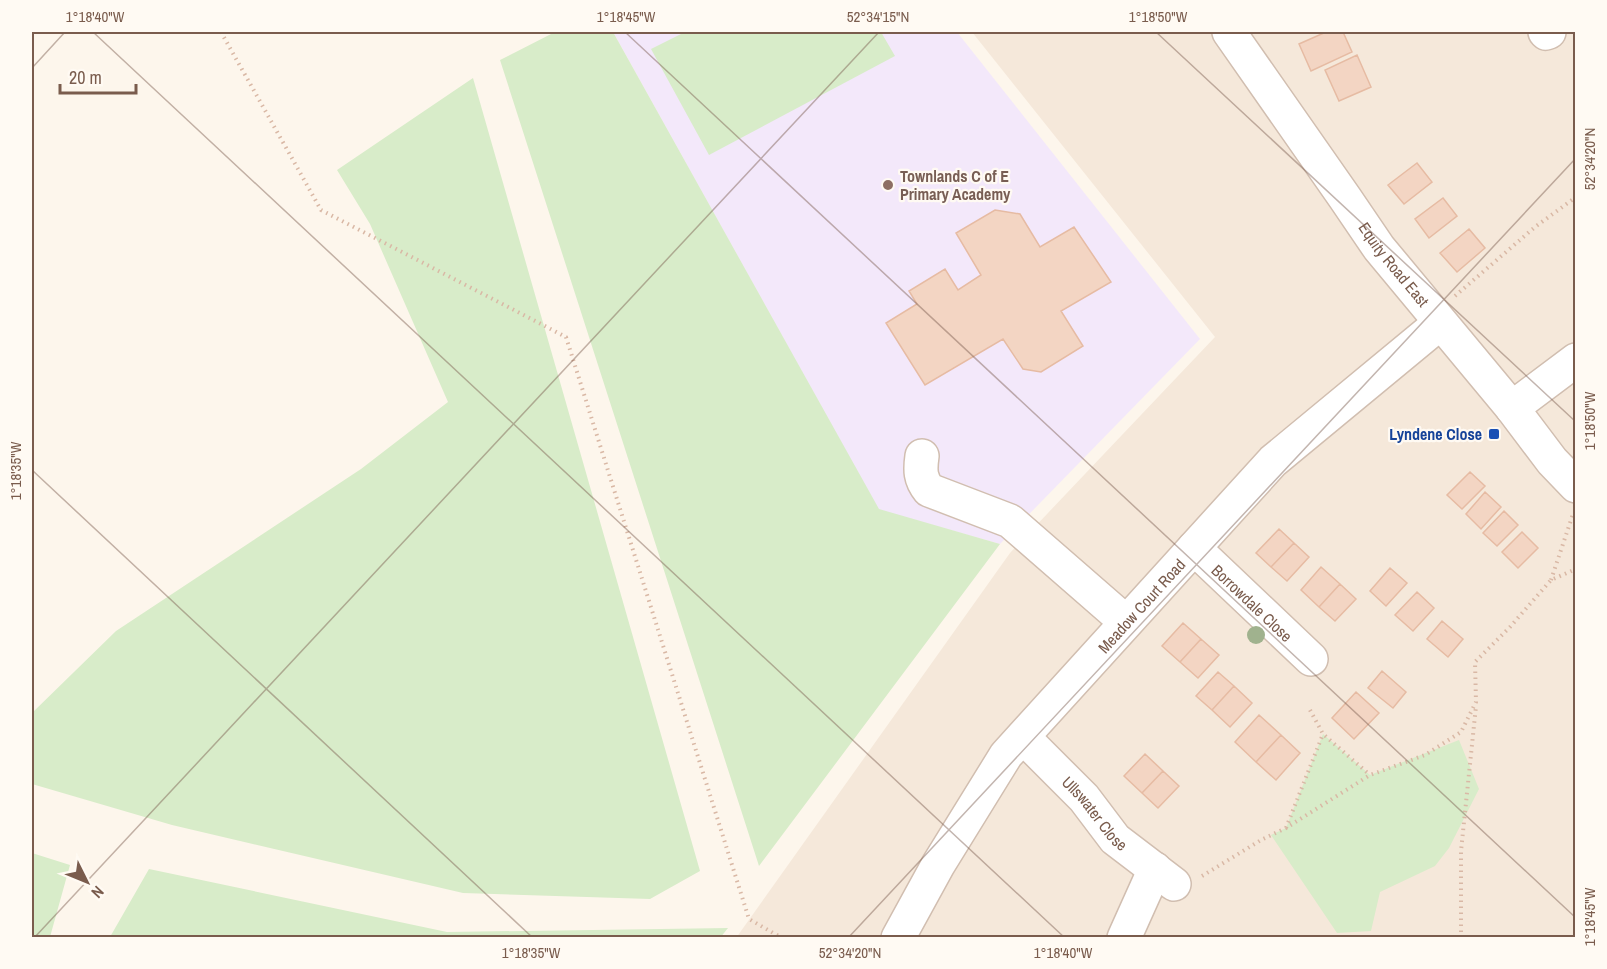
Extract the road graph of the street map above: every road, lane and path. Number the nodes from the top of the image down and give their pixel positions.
1 (221, 32) edge
2 (1229, 32) edge
3 (1575, 196) edge
4 (1440, 322) junction
5 (1575, 360) edge
6 (1512, 408) junction
7 (922, 456) dead end
8 (1575, 486) edge
9 (1575, 504) edge
10 (1194, 548) junction
11 (1575, 569) edge
12 (1551, 580) junction
13 (1126, 622) junction
14 (1311, 659) dead end
15 (1476, 702) junction
16 (1310, 710) dead end
17 (1323, 734) junction
18 (1023, 737) junction
19 (1370, 775) junction
20 (1286, 828) junction
21 (1164, 876) junction
22 (782, 938) edge
23 (898, 938) edge
24 (1124, 938) edge
25 (1461, 938) edge

1 - 22 path
2 - 4 street, Equity Road East
3 - 4 path
4 - 6 street, Equity Road East
4 - 10 street, Meadow Court Road
5 - 6 street
6 - 8 street, Equity Road East
7 - 13 street
9 - 12 path
10 - 13 street, Meadow Court Road
10 - 14 street, Borrowdale Close
11 - 12 path
12 - 15 path
13 - 18 street, Meadow Court Road
15 - 19 path
15 - 25 path
16 - 17 path
17 - 19 path
17 - 20 path
18 - 21 street, Ullswater Close
18 - 23 street, Meadow Court Road
19 - 20 path
20 - 21 path
21 - 24 street

